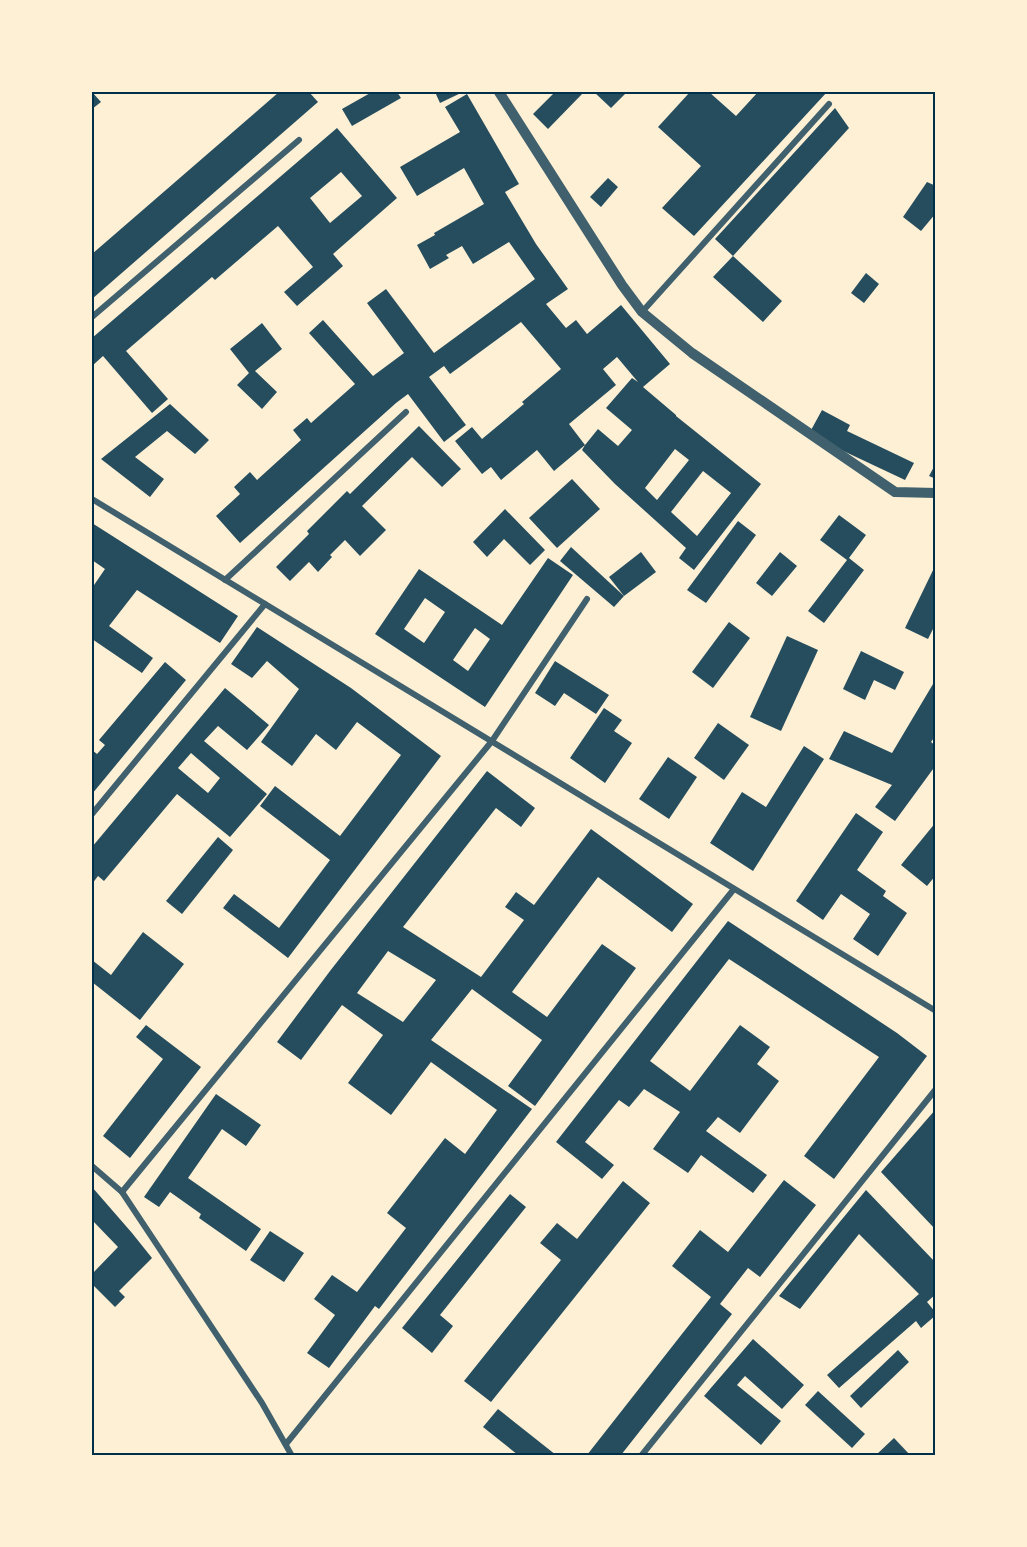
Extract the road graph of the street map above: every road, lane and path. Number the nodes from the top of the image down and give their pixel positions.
1 (499, 92) edge
2 (829, 104) dead end
3 (299, 140) dead end
4 (642, 312) junction
5 (92, 317) edge
6 (406, 412) dead end
7 (936, 493) edge
8 (92, 499) edge
9 (225, 580) junction
10 (587, 599) dead end
11 (265, 604) junction
12 (492, 741) junction
13 (92, 814) edge
14 (734, 889) junction
15 (936, 1011) edge
16 (936, 1089) edge
17 (92, 1166) edge
18 (122, 1192) junction
19 (286, 1444) junction
20 (292, 1455) edge
21 (641, 1455) edge

1 - 4 street
2 - 4 street
3 - 5 street
4 - 7 street
6 - 9 street
8 - 9 street
9 - 11 street
10 - 12 street
11 - 12 street
11 - 13 street
12 - 14 street
12 - 18 street
14 - 15 street
14 - 19 street
16 - 21 street
17 - 18 street
18 - 19 street
19 - 20 street

